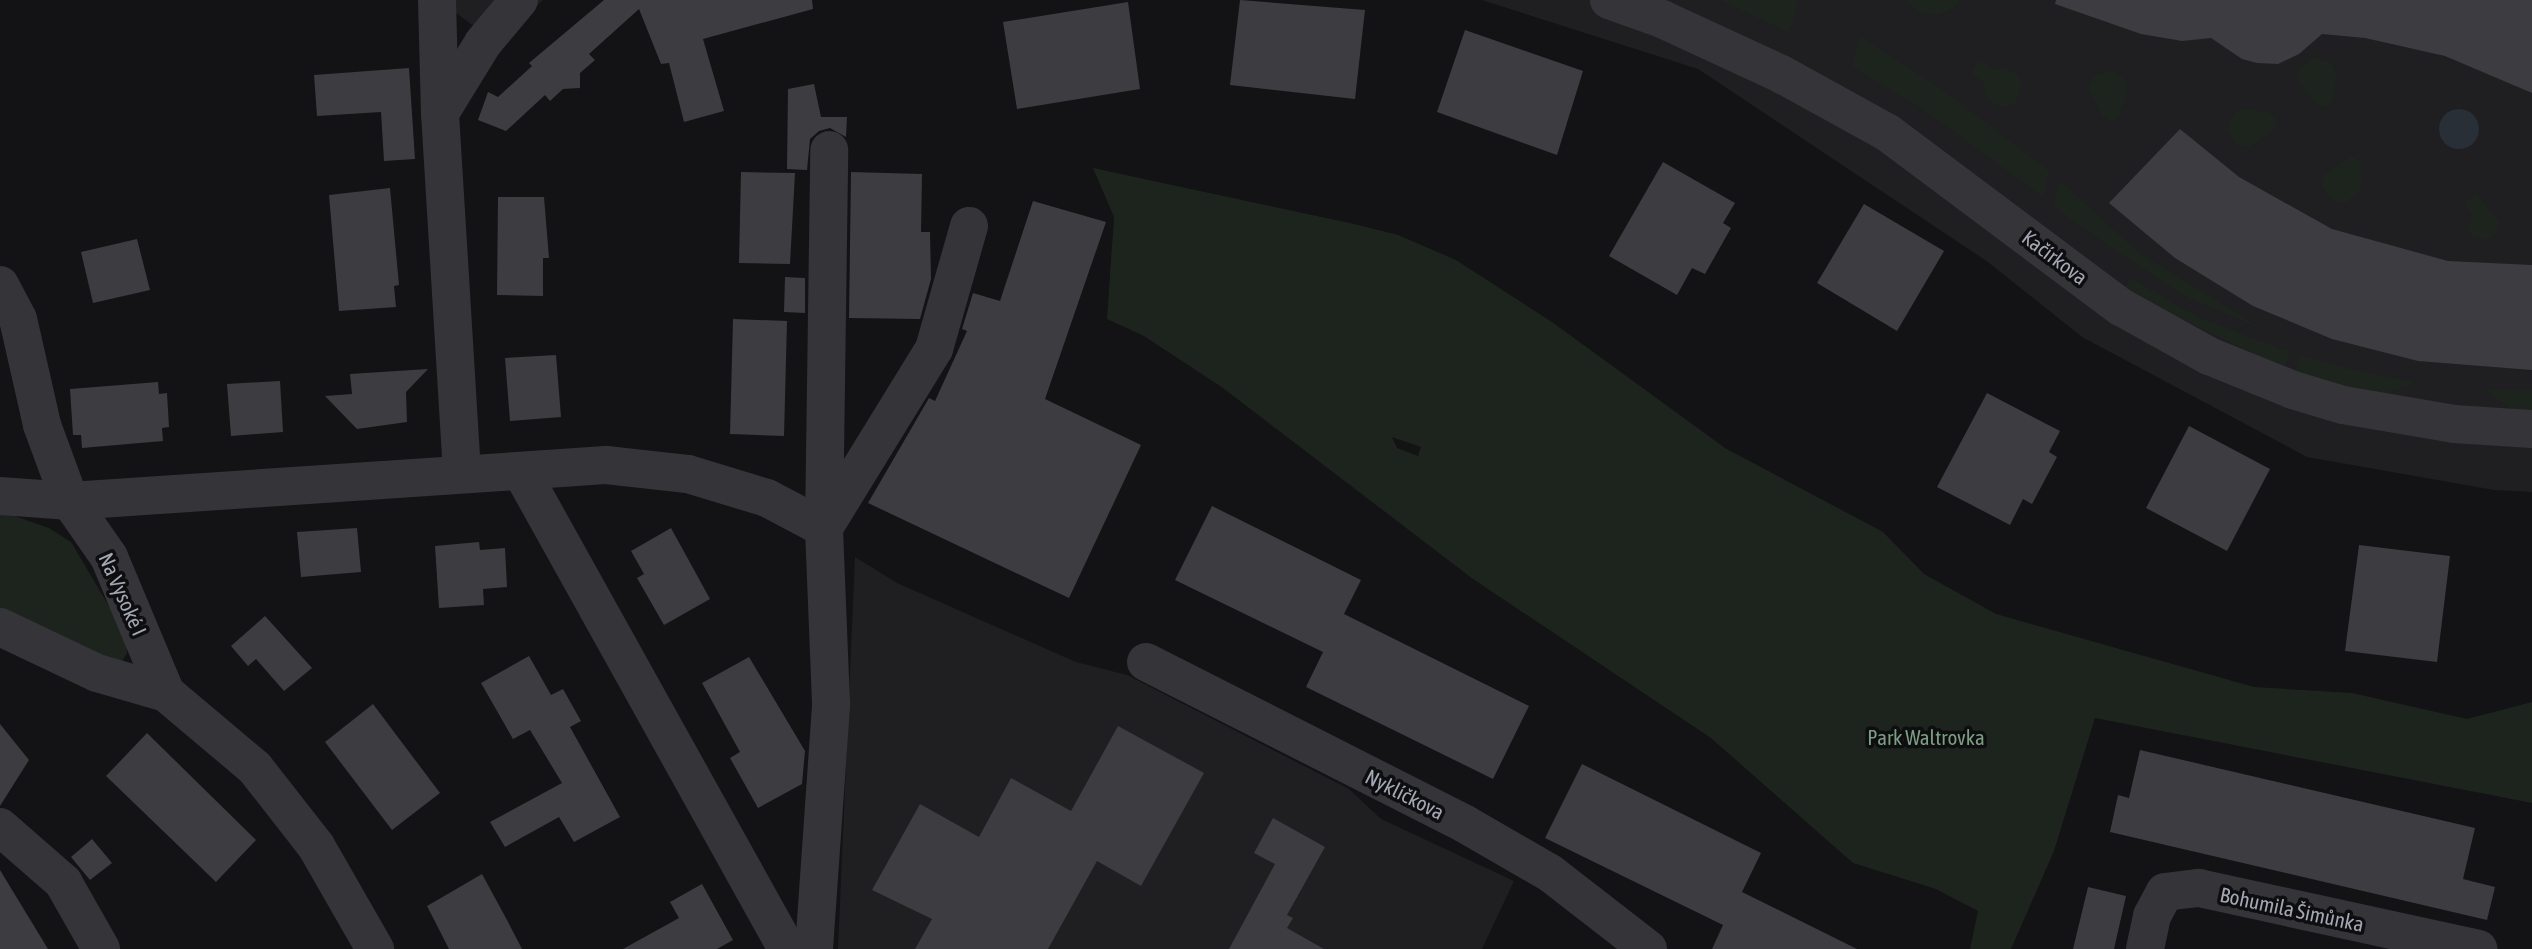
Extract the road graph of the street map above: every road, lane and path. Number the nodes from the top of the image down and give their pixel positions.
1 (437, 0) edge
2 (519, 0) edge
3 (1609, 0) edge
4 (440, 113) junction
5 (829, 150) dead end
6 (969, 226) dead end
7 (0, 285) edge
8 (2532, 429) edge
9 (521, 471) junction
10 (462, 473) junction
11 (0, 496) edge
12 (70, 501) junction
13 (824, 528) junction
14 (0, 627) edge
15 (1146, 662) dead end
16 (166, 693) junction
17 (0, 827) edge
18 (101, 949) edge
19 (375, 949) edge
20 (787, 949) edge
21 (814, 949) edge
22 (1648, 949) edge
23 (2145, 949) edge
24 (2478, 949) edge

1 - 4 street
2 - 4 street
3 - 8 street, Kačírkova
4 - 10 street
5 - 13 street
6 - 13 street
7 - 12 street, Na Vysoké I
9 - 10 street
9 - 13 street
9 - 20 street
10 - 12 street
11 - 12 street
12 - 16 street, Na Vysoké I
13 - 21 street
14 - 16 street
15 - 22 street, Nyklíčkova
16 - 19 street
17 - 18 street
23 - 24 street, Bohumila Šimůnka

